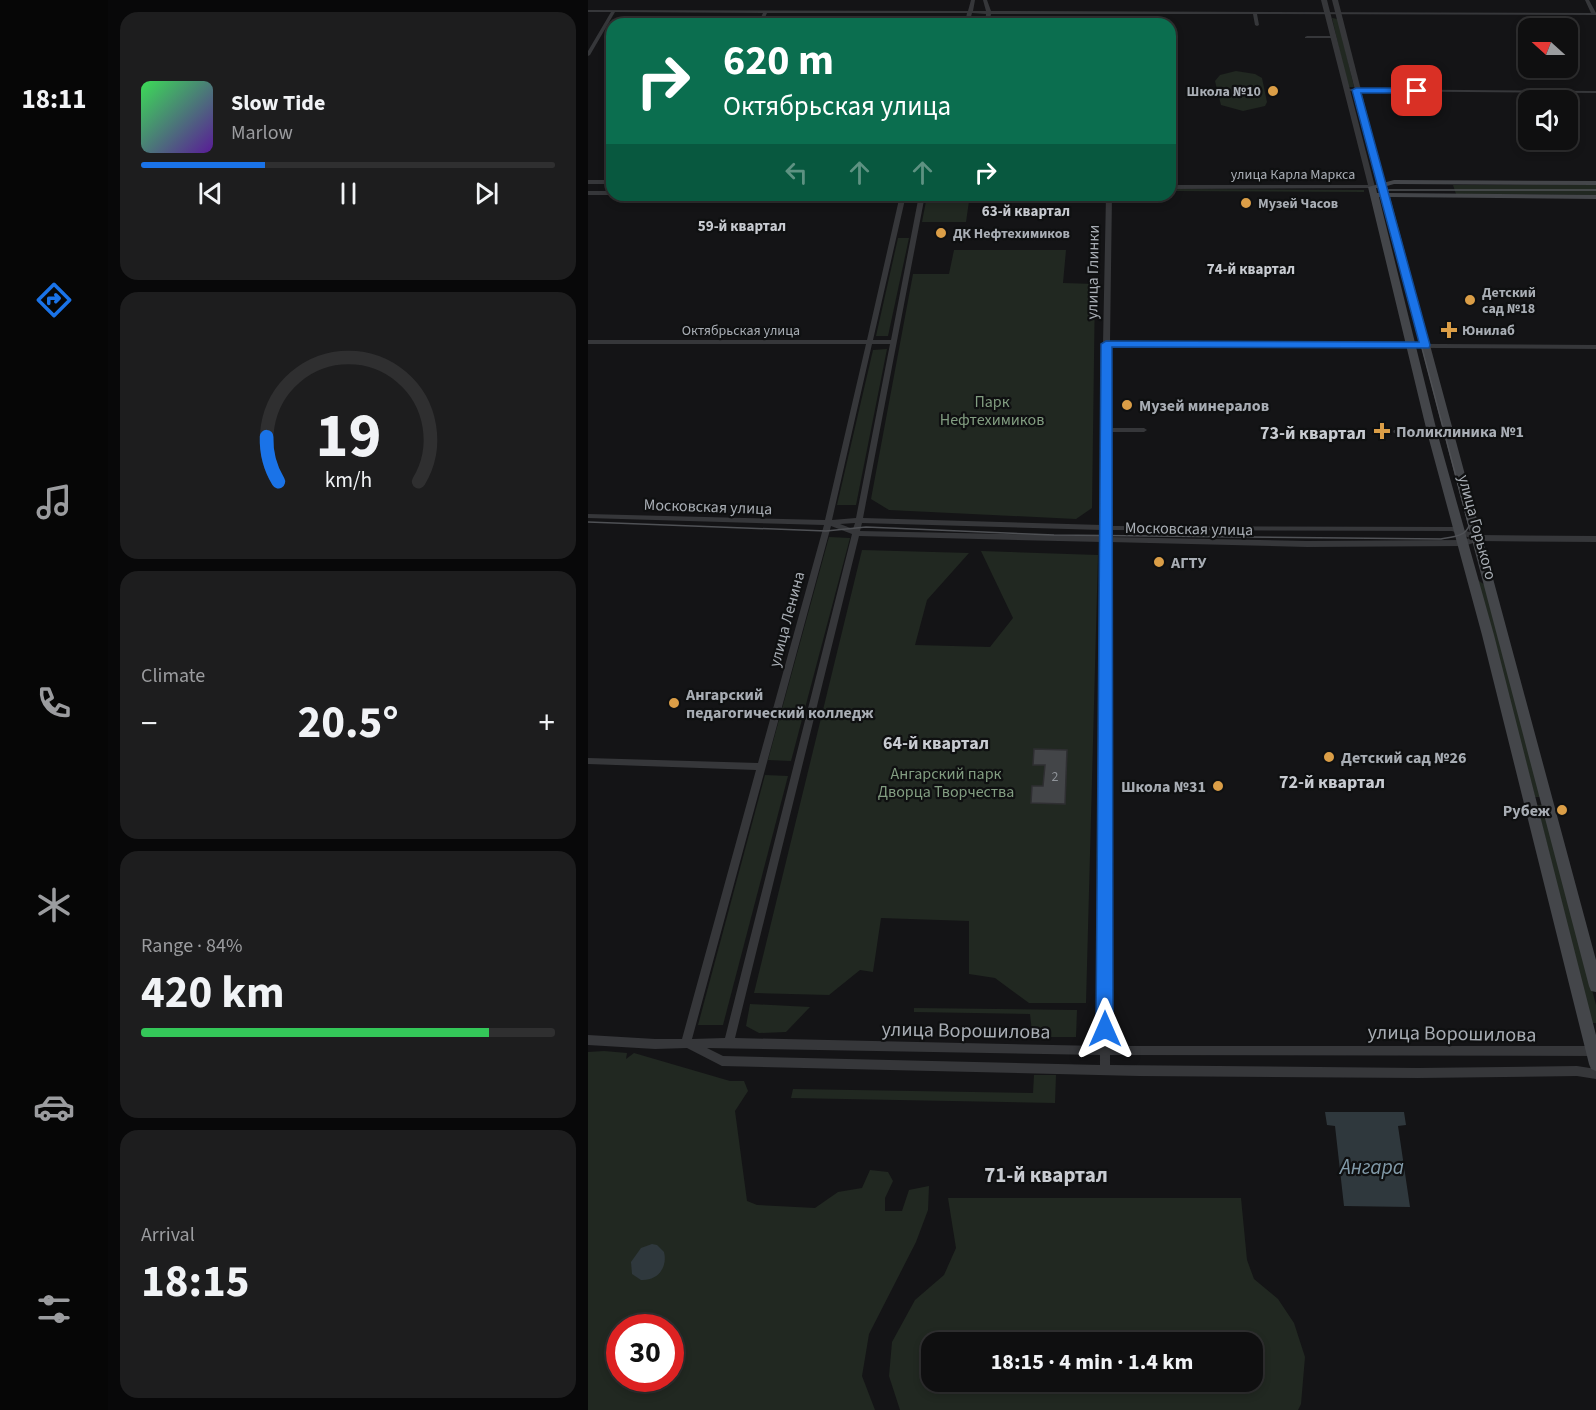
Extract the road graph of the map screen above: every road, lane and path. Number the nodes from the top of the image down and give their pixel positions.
1 (974, 0) edge
2 (985, 0) edge
3 (1324, 0) edge
4 (1335, 0) edge
5 (1587, 0) edge
6 (639, 5) dead end
7 (588, 10) edge
8 (614, 10) junction
9 (636, 11) junction
10 (766, 11) junction
11 (969, 12) junction
12 (989, 12) junction
13 (1255, 13) junction
14 (1328, 13) junction
15 (1339, 13) junction
16 (1595, 14) edge
17 (609, 18) edge
18 (763, 18) edge
19 (968, 18) edge
20 (988, 18) edge
21 (606, 24) edge
22 (1257, 25) dead end
23 (1308, 37) dead end
24 (1334, 37) junction
25 (588, 54) edge
26 (1346, 90) junction
27 (1356, 90) junction
28 (1596, 92) edge
29 (1363, 153) junction
30 (1375, 153) junction
31 (588, 182) edge
32 (606, 182) edge
33 (1596, 183) edge
34 (1382, 184) junction
35 (1176, 187) edge
36 (1373, 191) junction
37 (588, 193) edge
38 (606, 193) edge
39 (1176, 193) edge
40 (1386, 195) junction
41 (1596, 197) edge
42 (902, 201) edge
43 (921, 201) edge
44 (1109, 201) edge
45 (588, 342) edge
46 (870, 342) junction
47 (894, 342) junction
48 (1106, 344) junction
49 (1412, 345) junction
50 (1425, 345) junction
51 (1596, 347) edge
52 (1106, 430) junction
53 (1144, 430) dead end
54 (1396, 432) dead end
55 (1432, 432) junction
56 (588, 516) edge
57 (859, 520) junction
58 (828, 523) junction
59 (1107, 528) junction
60 (1461, 530) junction
61 (856, 533) junction
62 (1478, 538) junction
63 (1596, 539) edge
64 (1106, 540) junction
65 (1464, 543) junction
66 (588, 761) edge
67 (761, 767) junction
68 (1596, 986) edge
69 (588, 1040) edge
70 (686, 1042) junction
71 (729, 1043) junction
72 (1105, 1049) junction
73 (1595, 1055) edge
74 (1105, 1069) junction
75 (1596, 1074) edge

1 - 11 street
1 - 12 street
2 - 12 street
3 - 14 street, улица Горького
4 - 15 street, улица Горького
5 - 16 street
6 - 9 street
7 - 8 street
8 - 9 street
8 - 17 street
9 - 10 street
10 - 11 street
10 - 18 street
11 - 12 street
11 - 19 street
12 - 13 street
12 - 20 street
13 - 14 street
13 - 22 street
14 - 15 street
14 - 24 street, улица Горького
15 - 16 street
15 - 27 street, улица Горького
21 - 25 street
23 - 24 street
24 - 26 street, улица Горького
26 - 27 street
26 - 29 street, улица Горького
27 - 28 street
27 - 30 street, улица Горького
29 - 30 street
29 - 36 street, улица Горького
30 - 34 street, улица Горького
31 - 32 street
33 - 34 main road, улица Карла Маркса
34 - 36 main road, улица Карла Маркса
34 - 40 main road, улица Горького
35 - 36 street, улица Карла Маркса
36 - 39 street, улица Карла Маркса
36 - 40 main road, улица Карла Маркса
36 - 49 main road, улица Горького
37 - 38 street
40 - 41 main road, улица Карла Маркса
40 - 50 main road, улица Горького
42 - 46 street, улица Ленина
43 - 47 street
44 - 48 street, улица Глинки
45 - 46 street, Октябрьская улица
46 - 47 street, Октябрьская улица
46 - 58 street, улица Ленина
47 - 57 street
48 - 49 street
48 - 52 street, улица Глинки
49 - 50 street
49 - 55 main road, улица Горького
50 - 51 street
50 - 62 main road, улица Горького
52 - 53 street
52 - 59 street, улица Глинки
54 - 55 street
55 - 60 main road, улица Горького
56 - 58 street, Московская улица
57 - 58 street, Московская улица
57 - 59 street, Московская улица
57 - 61 street
58 - 61 street, Московская улица
58 - 67 street, улица Ленина
59 - 60 street, Московская улица
59 - 64 street, улица Глинки
60 - 62 street, Московская улица
60 - 65 main road, улица Горького
61 - 64 street, Московская улица
61 - 71 street
62 - 63 street, Московская улица
62 - 65 street, Московская улица
62 - 68 main road, улица Горького
64 - 65 street, Московская улица
64 - 72 street, улица Глинки
65 - 73 main road, улица Горького
66 - 67 street
67 - 70 street, улица Ленина
69 - 70 street, улица Ворошилова
70 - 71 street, улица Ворошилова
70 - 74 street, улица Ворошилова
71 - 72 street, улица Ворошилова
72 - 73 street, улица Ворошилова
72 - 74 street, улица Глинки
74 - 75 street, улица Ворошилова

